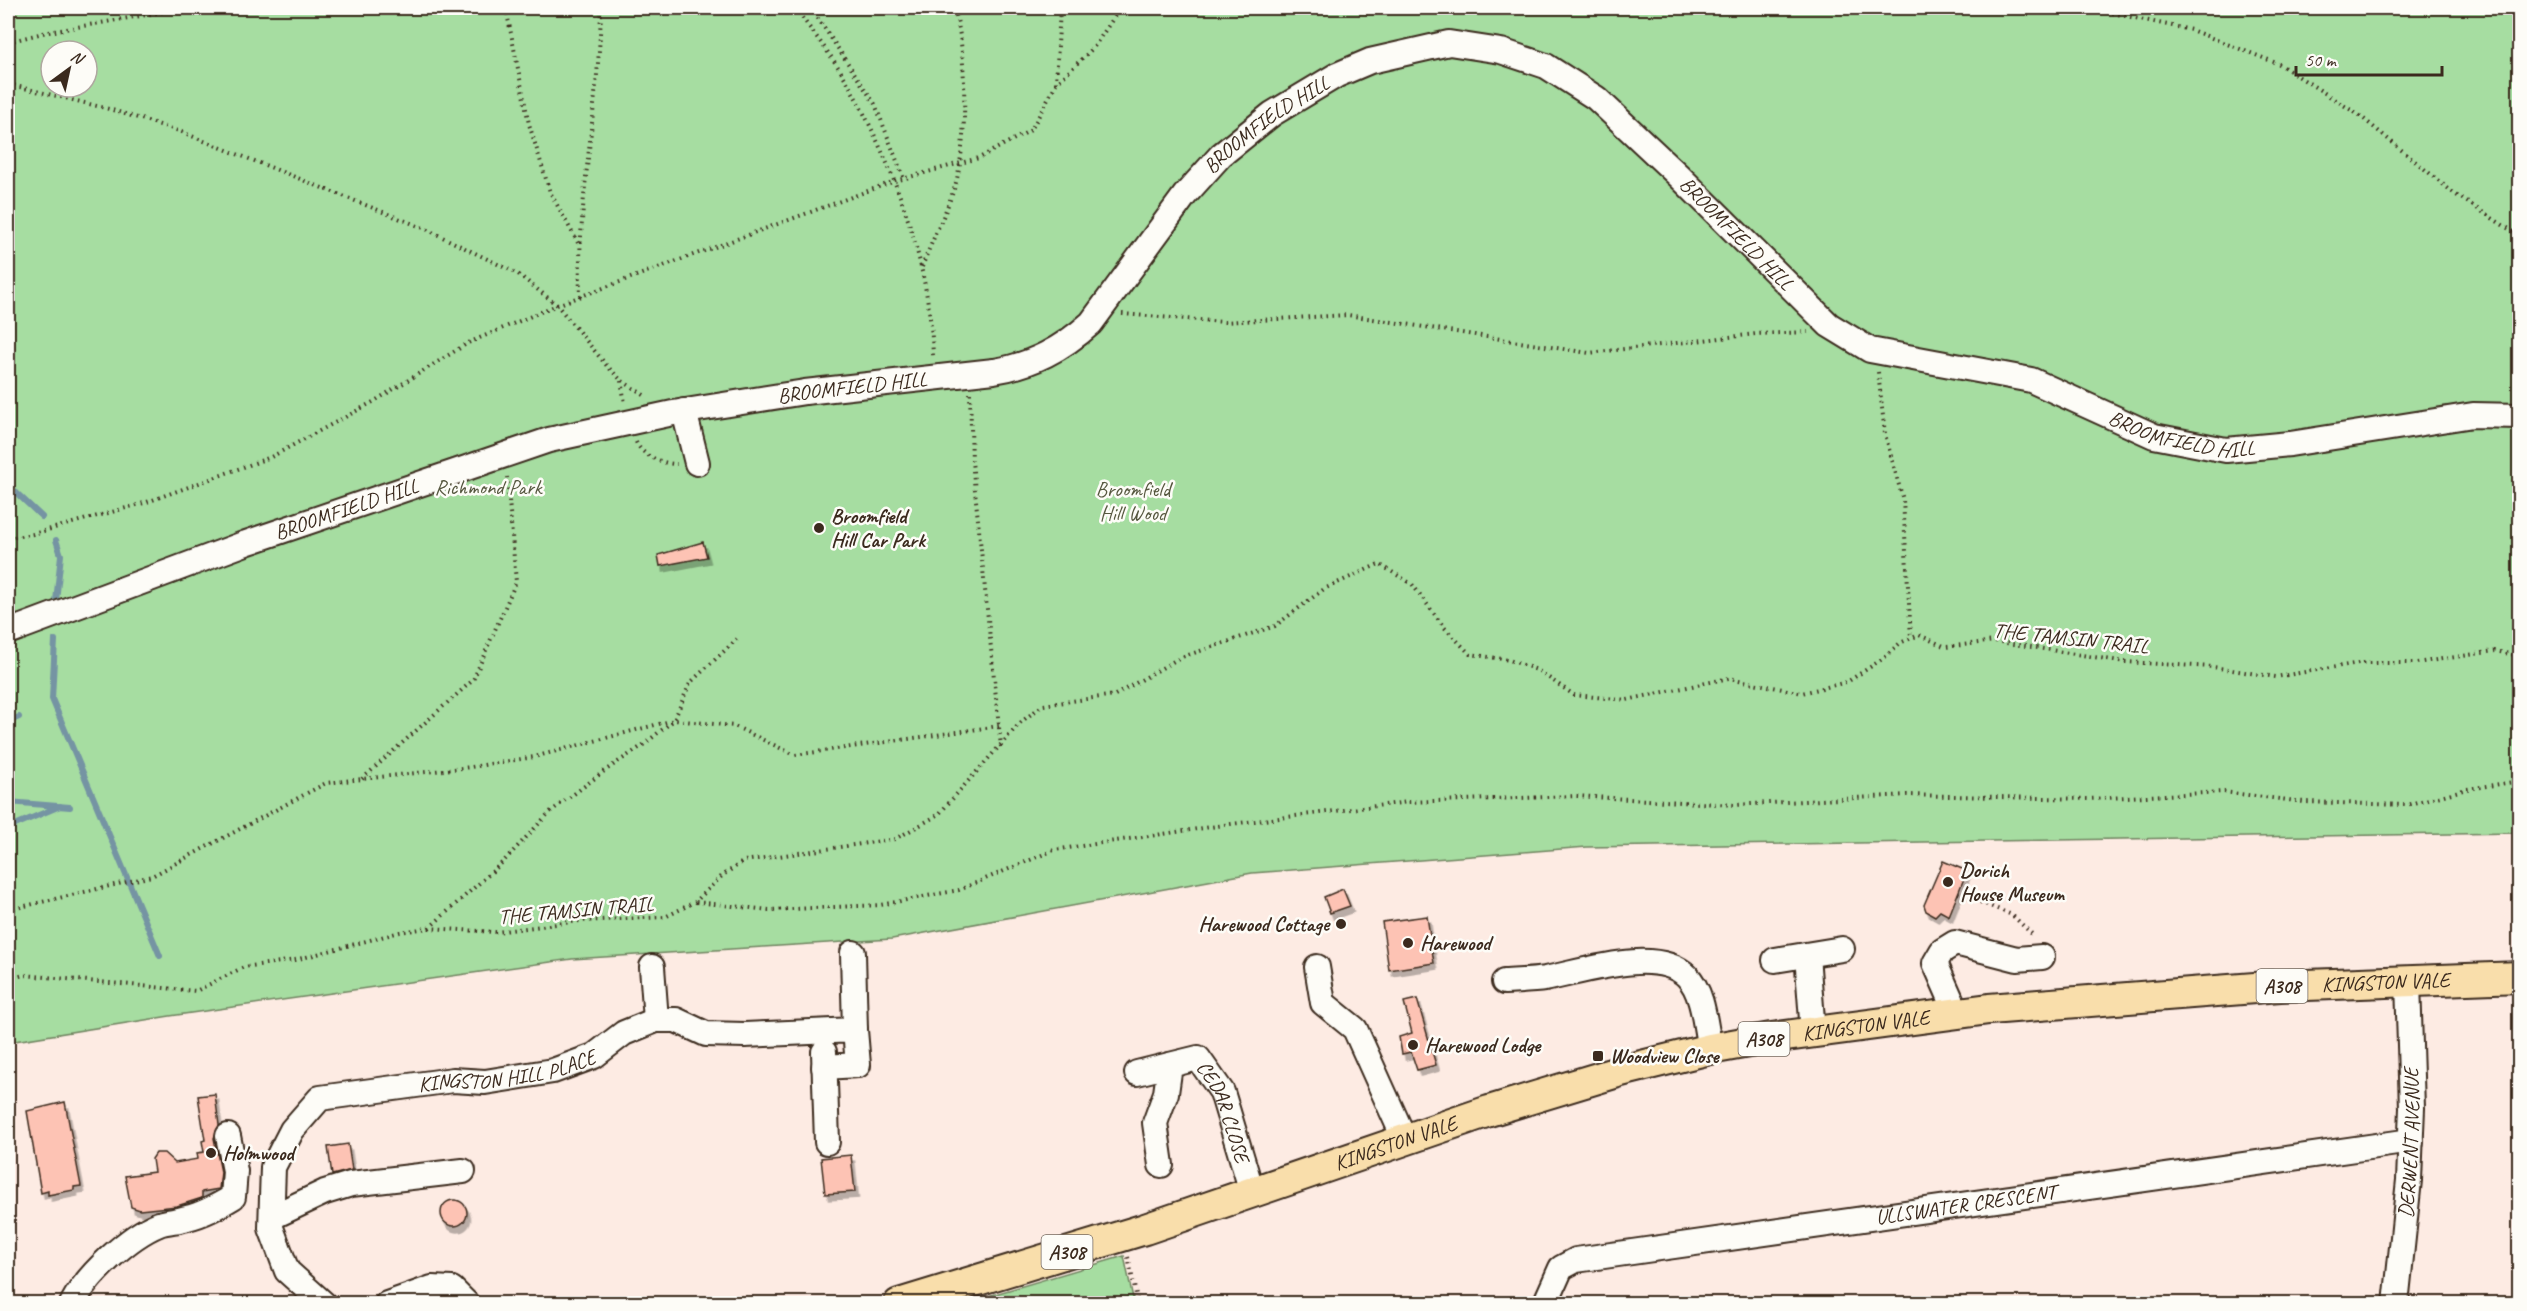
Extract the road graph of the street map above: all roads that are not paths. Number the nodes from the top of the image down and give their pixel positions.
1 (678, 412) junction
2 (2520, 416) edge
3 (697, 463) dead end
4 (8, 632) edge
5 (1842, 949) dead end
6 (853, 953) dead end
7 (1807, 955) junction
8 (2042, 957) road end
9 (1775, 960) dead end
10 (652, 967) dead end
11 (1317, 967) dead end
12 (2520, 977) edge
13 (1504, 982) dead end
14 (2408, 982) junction
15 (1957, 1013) junction
16 (657, 1020) junction
17 (855, 1030) junction
18 (823, 1032) junction
19 (1814, 1033) junction
20 (1710, 1050) junction
21 (1170, 1065) junction
22 (824, 1067) junction
23 (1137, 1073) dead end
24 (228, 1136) dead end
25 (1405, 1140) junction
26 (2410, 1141) junction
27 (827, 1142) dead end
28 (1161, 1165) dead end
29 (463, 1171) dead end
30 (1244, 1195) junction
31 (272, 1217) junction
32 (72, 1304) edge
33 (324, 1304) edge
34 (387, 1304) edge
35 (467, 1304) edge
36 (899, 1304) edge
37 (1545, 1304) edge
38 (2396, 1304) edge

1 - 2 street, BROOMFIELD HILL
1 - 3 street
1 - 4 street, BROOMFIELD HILL
5 - 7 street
6 - 17 street
7 - 9 street
7 - 19 street
8 - 15 street
10 - 16 street
11 - 25 street
12 - 14 main road, KINGSTON VALE / A308
13 - 20 street
14 - 15 main road, KINGSTON VALE / A308
14 - 26 street, DERWENT AVENUE
15 - 19 main road, KINGSTON VALE / A308
16 - 18 street
16 - 31 street, KINGSTON HILL PLACE
17 - 18 street
17 - 22 street
18 - 22 street
19 - 20 main road, KINGSTON VALE / A308
20 - 25 main road, KINGSTON VALE / A308
21 - 23 street, CEDAR CLOSE
21 - 28 street
21 - 30 street, CEDAR CLOSE
22 - 27 street
24 - 32 street
25 - 30 main road, KINGSTON VALE / A308
26 - 37 street, ULLSWATER CRESCENT
26 - 38 street, DERWENT AVENUE
29 - 31 street
30 - 36 main road, A308
31 - 33 street, KINGSTON HILL PLACE
34 - 35 street

